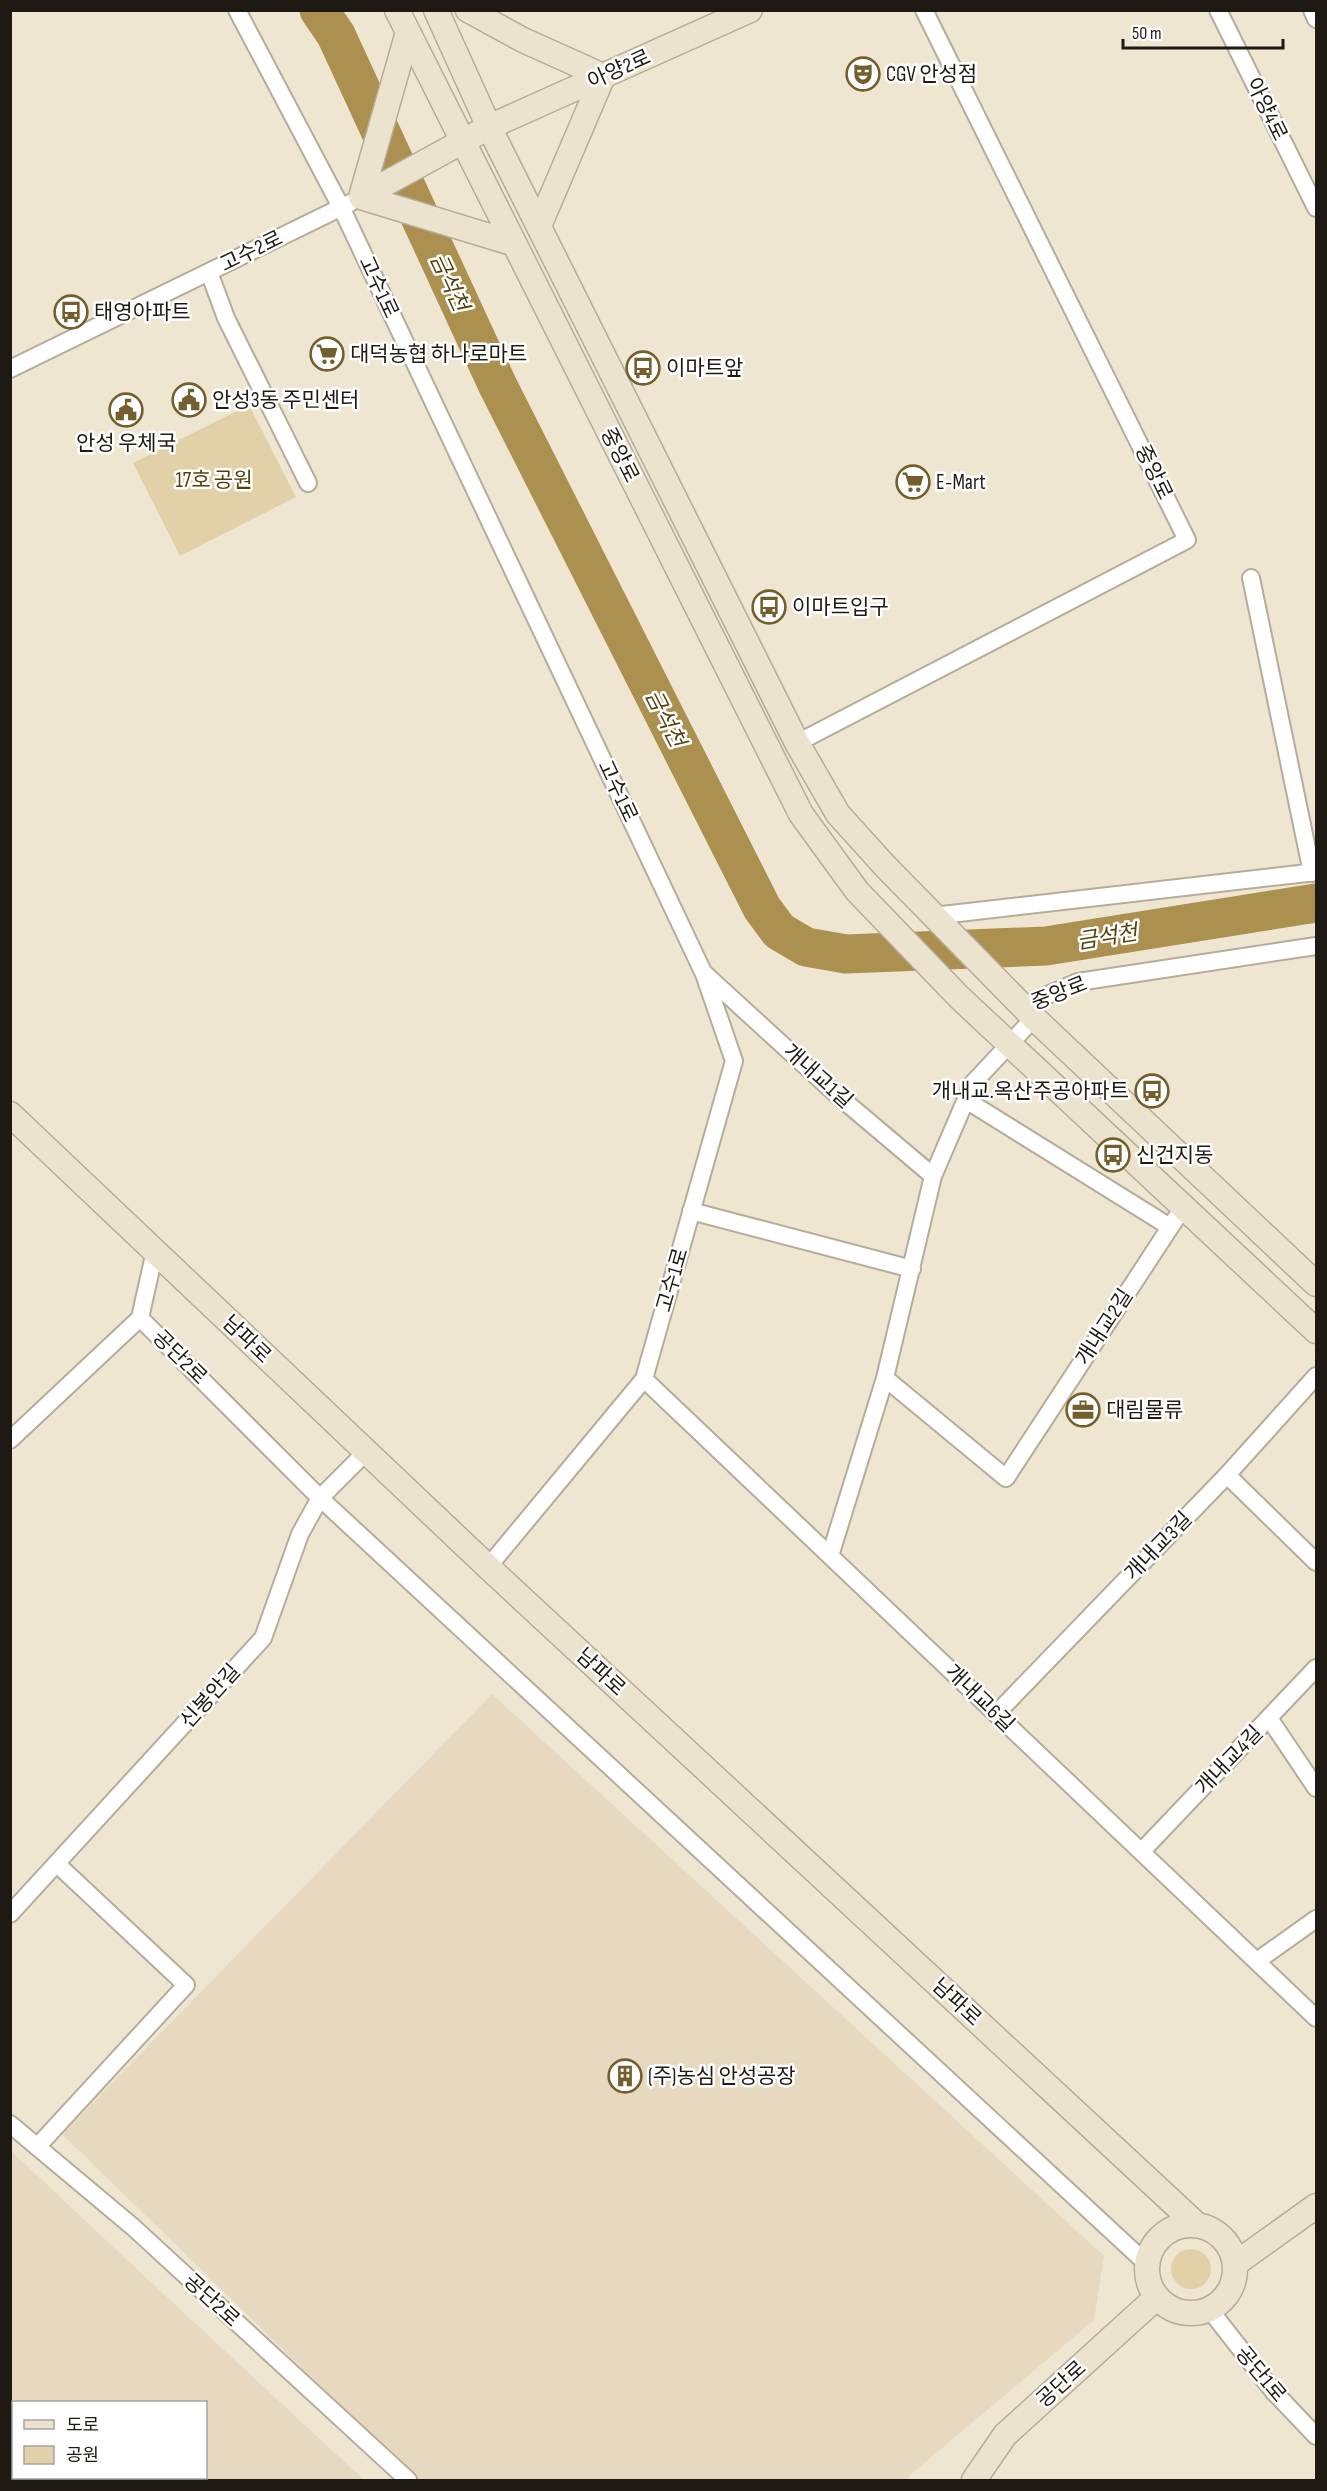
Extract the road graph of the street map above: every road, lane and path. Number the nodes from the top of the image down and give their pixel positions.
1 (237, 10) edge
2 (436, 10) edge
3 (468, 10) edge
4 (750, 10) edge
5 (924, 10) edge
6 (1218, 10) edge
7 (1312, 10) edge
8 (1317, 19) edge
9 (403, 21) edge
10 (603, 76) junction
11 (489, 127) junction
12 (462, 142) junction
13 (351, 202) junction
14 (1317, 208) edge
15 (539, 226) junction
16 (512, 243) junction
17 (209, 272) junction
18 (10, 369) edge
19 (308, 483) dead end
20 (1251, 578) dead end
21 (797, 743) junction
22 (1314, 873) edge
23 (933, 916) junction
24 (1317, 946) edge
25 (704, 974) junction
26 (1028, 1012) junction
27 (1011, 1042) junction
28 (966, 1100) junction
29 (10, 1114) edge
30 (933, 1176) junction
31 (1184, 1206) junction
32 (692, 1211) junction
33 (1170, 1227) junction
34 (155, 1251) junction
35 (912, 1269) junction
36 (1317, 1284) edge
37 (140, 1318) junction
38 (1317, 1331) edge
39 (1317, 1376) edge
40 (885, 1378) junction
41 (644, 1379) junction
42 (10, 1440) edge
43 (366, 1452) junction
44 (1227, 1475) junction
45 (320, 1498) junction
46 (830, 1556) junction
47 (1317, 1562) edge
48 (488, 1568) junction
49 (1317, 1668) edge
50 (996, 1714) junction
51 (1269, 1718) junction
52 (1317, 1788) edge
53 (1141, 1852) junction
54 (57, 1864) junction
55 (10, 1914) edge
56 (1317, 1919) edge
57 (1257, 1961) junction
58 (1317, 2018) edge
59 (10, 2124) edge
60 (37, 2147) junction
61 (1317, 2206) edge
62 (1196, 2224) junction
63 (1147, 2264) junction
64 (1235, 2264) junction
65 (1157, 2296) junction
66 (1210, 2310) junction
67 (1317, 2436) edge
68 (408, 2481) edge
69 (974, 2481) edge

1 - 13 street, 고수1로
2 - 11 main road, 중앙로
3 - 10 main road
4 - 10 main road, 아양2로
5 - 21 street, 중앙로
6 - 14 street, 아양4로
7 - 8 street
9 - 12 main road, 중앙로
9 - 13 main road
10 - 11 main road, 아양2로
10 - 15 main road
11 - 12 main road, 고수2로
11 - 15 main road, 중앙로
12 - 13 main road, 고수2로
12 - 16 main road, 중앙로
13 - 16 main road
13 - 17 street, 고수2로
13 - 25 street, 고수1로
15 - 21 main road, 중앙로
16 - 27 main road, 중앙로
17 - 18 street, 고수2로
17 - 19 street
20 - 22 street
21 - 23 main road, 중앙로
22 - 23 street
23 - 26 main road, 중앙로
24 - 26 street, 중앙로
25 - 30 street, 개내교1길
25 - 32 street, 고수1로
26 - 27 street
26 - 36 main road, 중앙로
27 - 28 street
27 - 31 main road
28 - 30 street
28 - 33 street
29 - 34 main road, 남파로
30 - 35 street
31 - 33 street, 개내교2길
31 - 38 main road
32 - 35 street
32 - 41 street, 고수1로
33 - 40 street, 개내교2길
34 - 37 street
34 - 43 main road, 남파로
35 - 40 street
37 - 42 street, 공단2로
37 - 45 street, 공단2로
39 - 44 street, 개내교3길
40 - 46 street
41 - 46 street, 개내교6길
41 - 48 street, 고수1로
43 - 45 street, 신봉안길
43 - 48 main road, 남파로
44 - 47 street
44 - 50 street, 개내교3길
45 - 54 street, 신봉안길
45 - 63 street, 공단2로
46 - 50 street, 개내교6길
48 - 62 main road, 남파로
49 - 51 street, 개내교4길
50 - 53 street, 개내교6길
51 - 52 street
51 - 53 street, 개내교4길
53 - 57 street, 개내교6길
54 - 55 street, 신봉안길
54 - 60 street
56 - 57 street
57 - 58 street, 개내교6길
59 - 60 street, 공단2로
60 - 68 street, 공단2로
61 - 64 main road
62 - 63 main road
62 - 64 main road
63 - 65 main road
64 - 66 main road
65 - 66 main road
65 - 69 main road, 공단로
66 - 67 street, 공단1로

